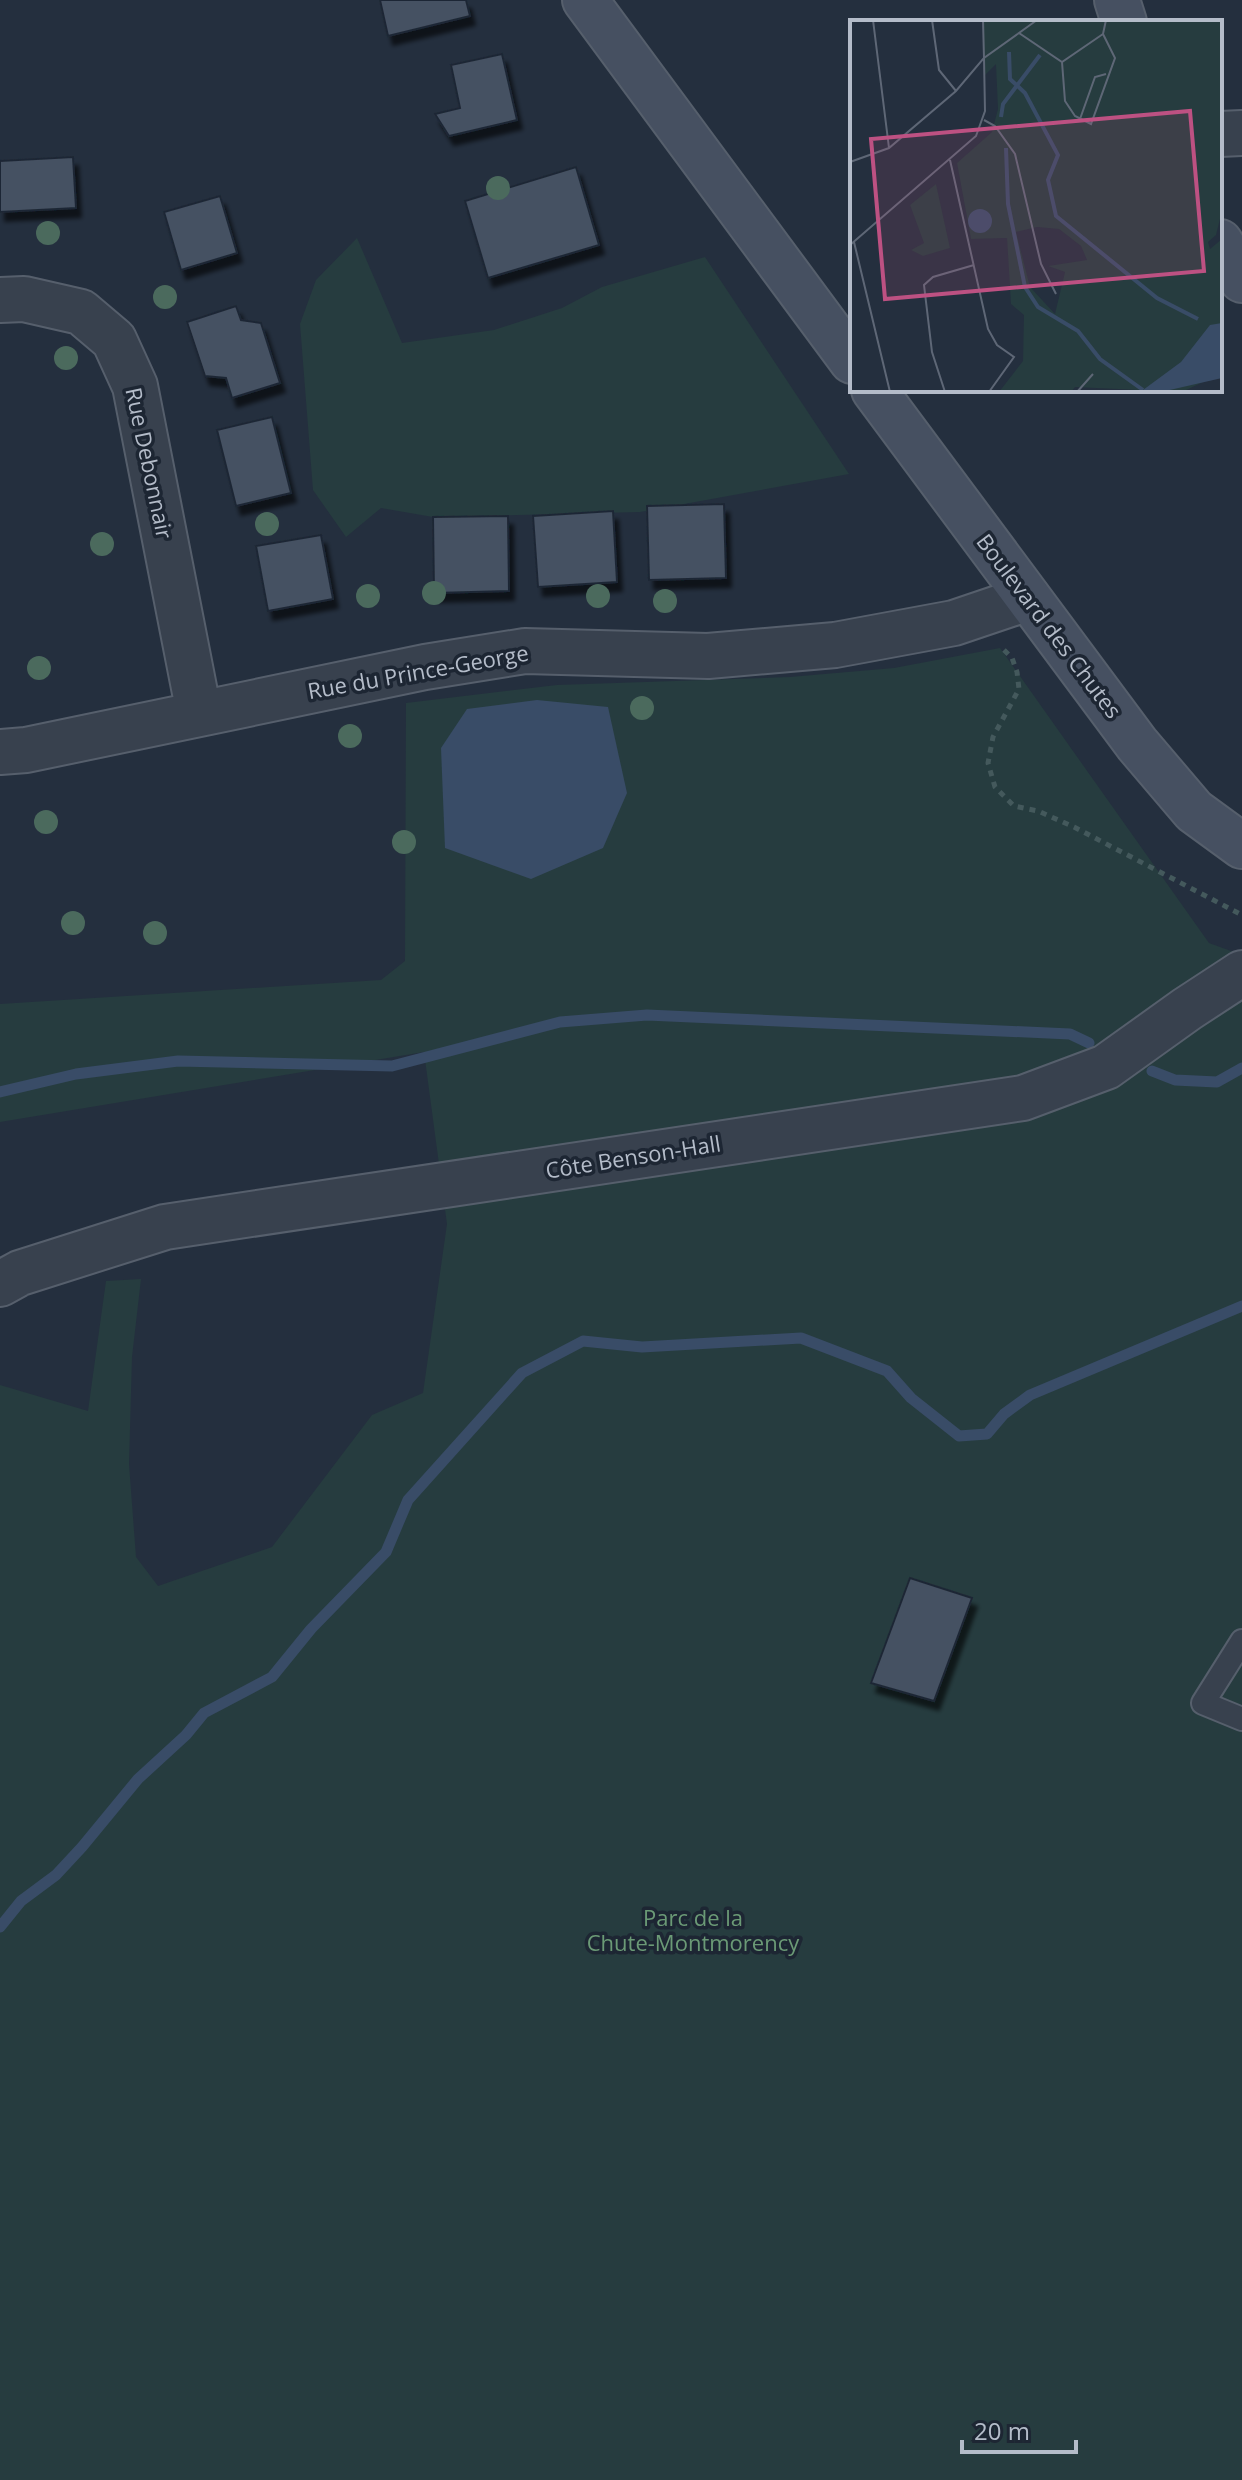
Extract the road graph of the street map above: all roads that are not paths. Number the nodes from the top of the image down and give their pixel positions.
1 (585, 0) edge
2 (1117, 0) edge
3 (1123, 20) edge
4 (1242, 133) edge
5 (1222, 134) edge
6 (1222, 245) edge
7 (1242, 280) edge
8 (0, 300) edge
9 (850, 358) edge
10 (875, 392) edge
11 (1028, 598) junction
12 (199, 713) junction
13 (0, 752) edge
14 (1242, 846) edge
15 (1242, 973) edge
16 (0, 1284) edge
17 (1242, 1641) edge
18 (1242, 1719) edge

1 - 9 street
2 - 3 street
4 - 5 street
6 - 7 street
8 - 12 street, Rue Debonnair
10 - 11 street, Boulevard des Chutes
11 - 12 street, Rue du Prince-George
11 - 14 street, Boulevard des Chutes
12 - 13 street, Rue du Prince-George
15 - 16 street, Côte Benson-Hall
17 - 18 lane

